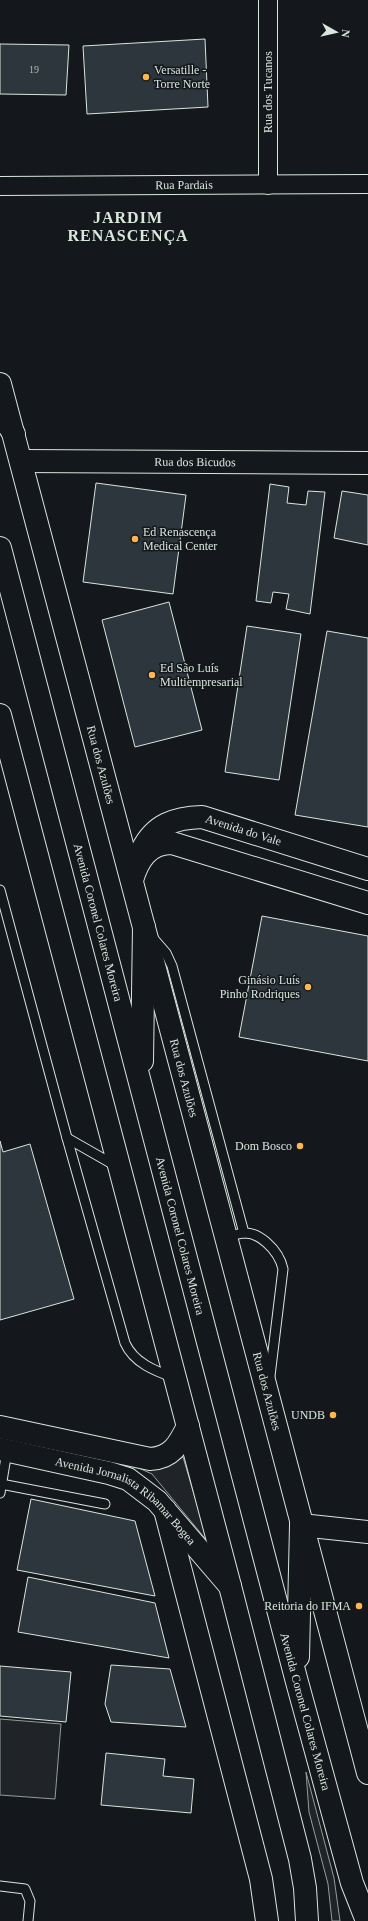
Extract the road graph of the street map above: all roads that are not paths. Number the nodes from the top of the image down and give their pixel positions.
1 (268, 0) edge
2 (268, 184) junction
3 (368, 184) edge
4 (0, 186) edge
5 (0, 384) edge
6 (0, 414) edge
7 (14, 434) junction
8 (21, 461) junction
9 (368, 463) edge
10 (0, 548) edge
11 (0, 715) edge
12 (368, 869) edge
13 (134, 872) junction
14 (0, 890) edge
15 (368, 903) edge
16 (144, 927) junction
17 (141, 1088) junction
18 (67, 1138) junction
19 (120, 1168) junction
20 (235, 1236) junction
21 (175, 1378) junction
22 (267, 1397) junction
23 (188, 1426) junction
24 (0, 1427) edge
25 (3, 1450) edge
26 (1, 1488) edge
27 (105, 1504) dead end
28 (165, 1510) junction
29 (301, 1525) junction
30 (368, 1532) edge
31 (230, 1586) junction
32 (297, 1682) junction
33 (368, 1773) edge
34 (352, 1883) junction
35 (0, 1886) edge
36 (28, 1921) edge
37 (266, 1921) edge
38 (306, 1921) edge
39 (357, 1921) edge
40 (361, 1921) edge
41 (367, 1921) edge

1 - 2 street, Rua dos Tucanos
2 - 3 street, Rua Pardais
2 - 4 street, Rua Pardais
5 - 7 main road, Rua dos Azulões
6 - 7 main road
7 - 8 main road, Rua dos Azulões
8 - 9 main road, Rua dos Bicudos
8 - 13 main road, Rua dos Azulões
10 - 17 main road, Avenida Coronel Colares Moreira
11 - 19 main road
12 - 13 main road, Avenida do Vale
13 - 15 main road
13 - 16 main road, Rua dos Azulões
14 - 18 lane
16 - 17 main road
16 - 20 main road, Rua dos Azulões
17 - 32 main road, Avenida Coronel Colares Moreira
18 - 19 lane
18 - 21 lane
19 - 21 main road
20 - 22 main road, Rua dos Azulões
20 - 22 lane
21 - 23 main road
22 - 29 main road, Rua dos Azulões
23 - 24 main road, Avenida Jornalista Ribamar Bogea
23 - 31 main road
25 - 26 lane
25 - 28 main road, Avenida Jornalista Ribamar Bogea
26 - 27 lane
28 - 31 main road, Avenida Jornalista Ribamar Bogea
28 - 37 main road
29 - 30 main road
29 - 32 main road
29 - 33 main road, Rua dos Azulões
31 - 38 main road
32 - 34 main road, Avenida Coronel Colares Moreira
34 - 39 main road
34 - 40 main road
34 - 41 main road, Avenida Coronel Colares Moreira
35 - 36 lane

